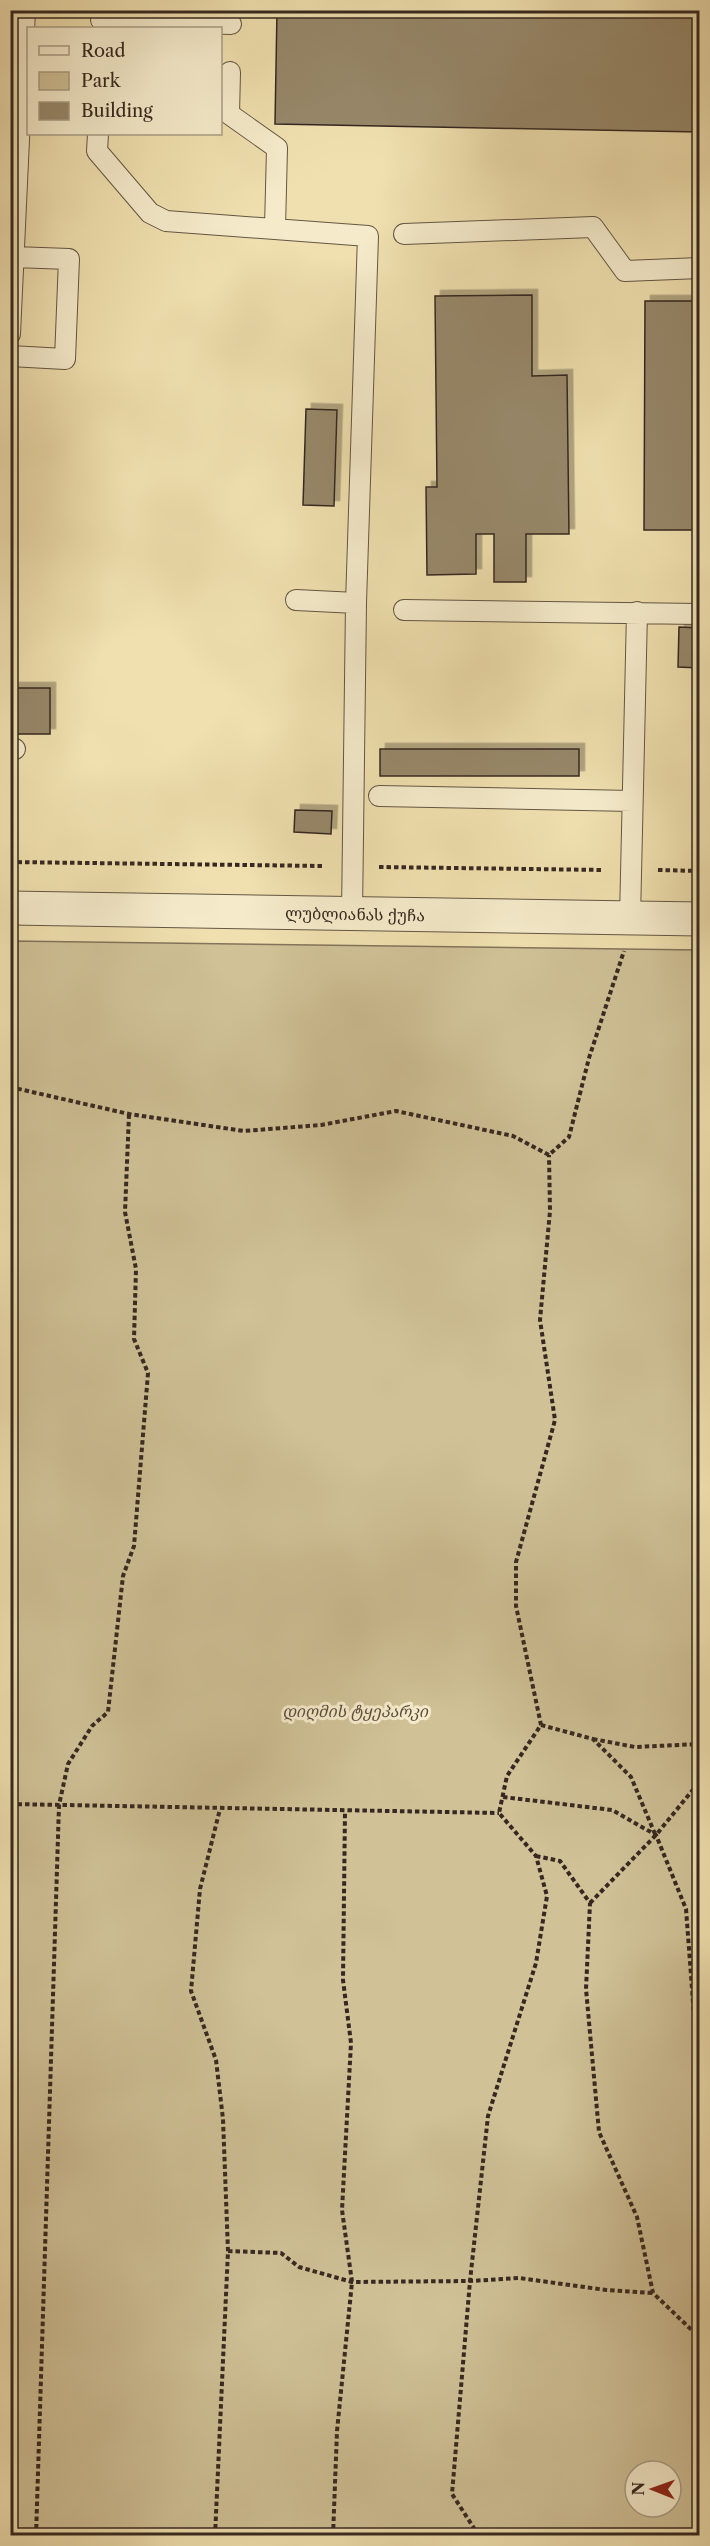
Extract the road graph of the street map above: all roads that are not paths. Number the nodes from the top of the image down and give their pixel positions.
1 (25, 10) edge
2 (101, 20) edge
3 (231, 24) dead end
4 (230, 72) dead end
5 (98, 135) edge
6 (275, 228) junction
7 (404, 234) dead end
8 (14, 257) junction
9 (699, 268) edge
10 (10, 334) edge
11 (10, 356) edge
12 (296, 600) dead end
13 (356, 603) junction
14 (404, 610) dead end
15 (637, 612) junction
16 (699, 614) edge
17 (379, 796) dead end
18 (632, 801) junction
19 (10, 908) edge
20 (352, 914) junction
21 (630, 918) junction
22 (699, 919) edge

1 - 8 lane
2 - 3 lane
4 - 6 lane
5 - 6 lane
6 - 13 lane
7 - 9 lane
8 - 10 lane
8 - 11 lane
12 - 13 lane
13 - 20 lane
14 - 15 lane
15 - 16 lane
15 - 18 lane
17 - 18 lane
18 - 21 lane
19 - 20 street, ლუბლიანას ქუჩა
20 - 21 street, ლუბლიანას ქუჩა
21 - 22 street, ლუბლიანას ქუჩა

